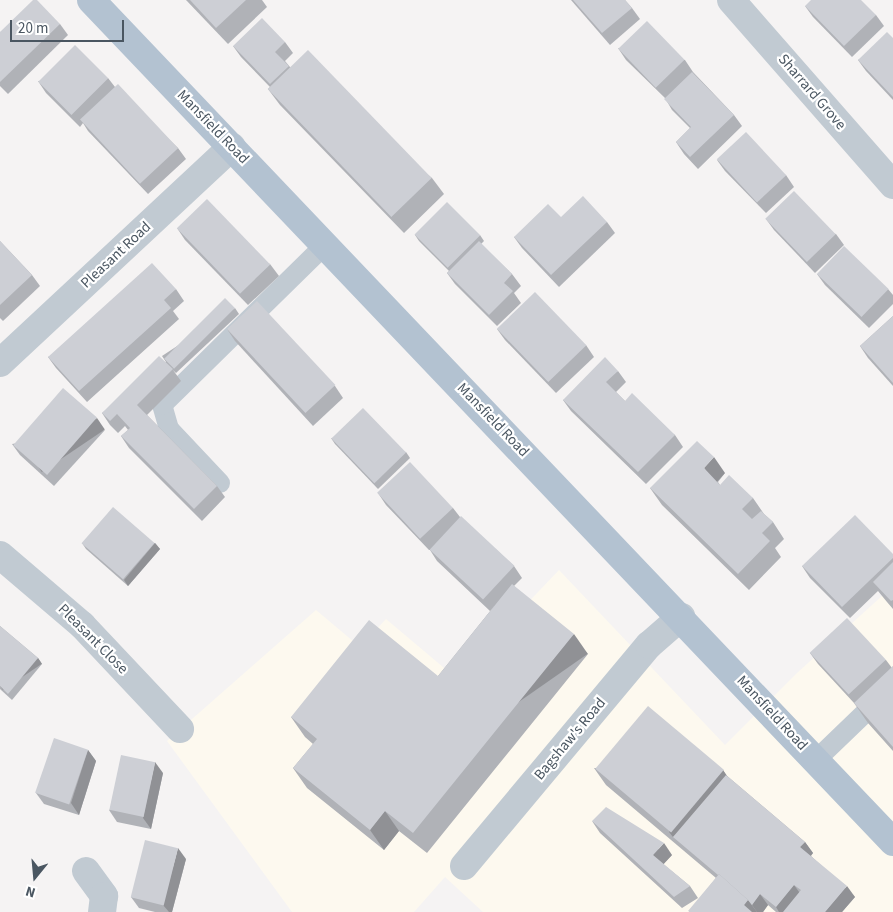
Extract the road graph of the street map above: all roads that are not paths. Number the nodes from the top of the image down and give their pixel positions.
1 (91, 0) edge
2 (731, 0) edge
3 (232, 147) junction
4 (893, 185) edge
5 (325, 245) junction
6 (0, 363) edge
7 (220, 483) dead end
8 (0, 555) edge
9 (681, 617) junction
10 (893, 686) edge
11 (180, 729) dead end
12 (816, 760) junction
13 (893, 842) edge
14 (464, 866) dead end
15 (86, 871) dead end
16 (102, 912) edge

1 - 3 main road, Mansfield Road
2 - 4 street, Sharrard Grove
3 - 5 main road, Mansfield Road
3 - 6 street, Pleasant Road
5 - 7 lane
5 - 9 main road, Mansfield Road
8 - 11 street, Pleasant Close
9 - 12 main road, Mansfield Road
9 - 14 street, Bagshaw's Road
10 - 12 lane
12 - 13 main road, Mansfield Road
15 - 16 street

